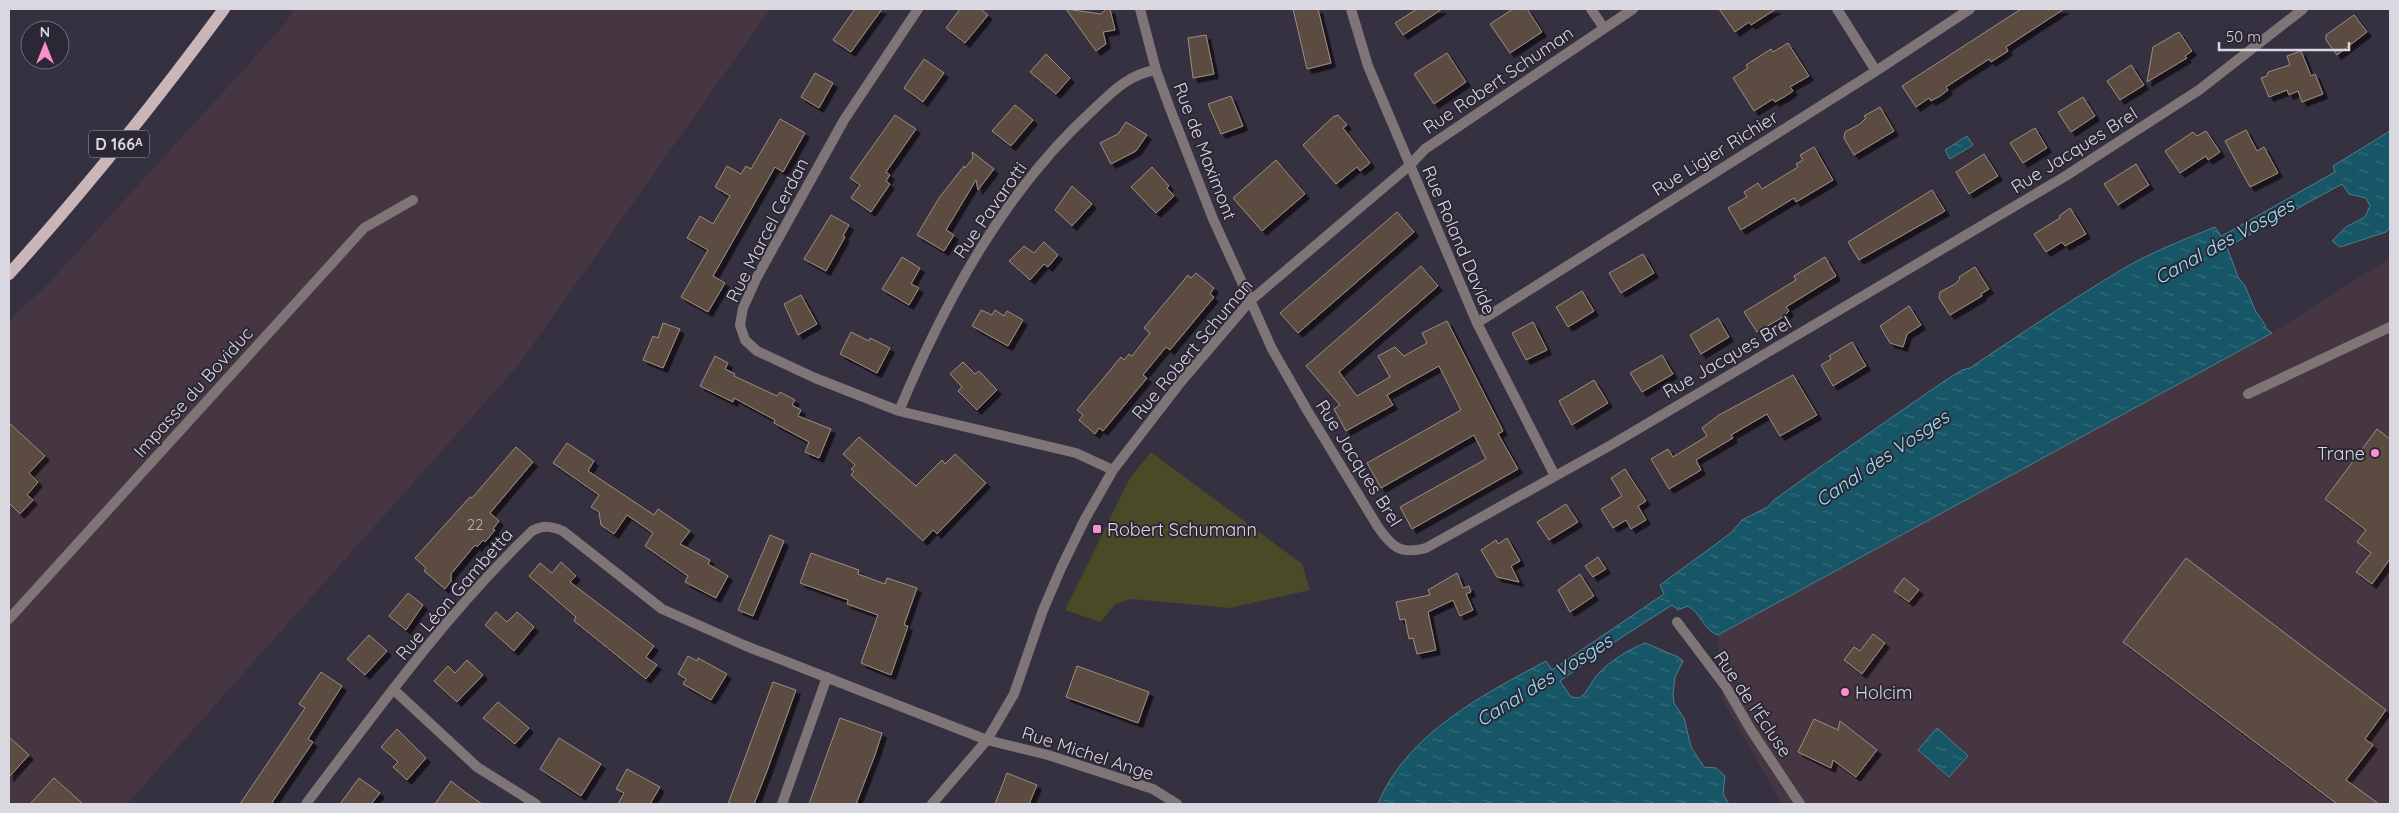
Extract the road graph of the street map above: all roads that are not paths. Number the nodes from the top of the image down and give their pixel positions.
1 (224, 9) edge
2 (918, 9) edge
3 (1140, 9) edge
4 (1351, 9) edge
5 (1591, 9) edge
6 (1633, 9) edge
7 (1837, 9) edge
8 (1970, 9) edge
9 (2303, 9) edge
10 (1604, 28) junction
11 (1156, 70) junction
12 (1876, 71) junction
13 (1409, 166) junction
14 (412, 200) dead end
15 (9, 274) edge
16 (1250, 302) junction
17 (1477, 323) junction
18 (2390, 327) edge
19 (2248, 394) dead end
20 (898, 411) junction
21 (1113, 470) junction
22 (1555, 476) junction
23 (9, 619) edge
24 (1678, 622) dead end
25 (827, 677) junction
26 (393, 689) junction
27 (987, 740) junction
28 (306, 804) edge
29 (536, 804) edge
30 (782, 804) edge
31 (932, 804) edge
32 (1177, 804) edge
33 (1800, 804) edge

1 - 15 main road, D 166ᴬ
2 - 20 street, Rue Marcel Cerdan
3 - 11 street, Rue de Maximont
4 - 13 street, Rue Roland Davide
5 - 10 street
6 - 10 street, Rue Robert Schuman
7 - 12 street
8 - 12 street, Rue Ligier Richier
9 - 22 street, Rue Jacques Brel
10 - 13 street, Rue Robert Schuman
11 - 16 street, Rue de Maximont
11 - 20 street, Rue Pavarotti
12 - 17 street, Rue Ligier Richier
13 - 16 street, Rue Robert Schuman
13 - 17 street, Rue Roland Davide
14 - 23 street, Impasse du Boviduc
16 - 21 street, Rue Robert Schuman
16 - 22 street, Rue Jacques Brel
17 - 22 street, Rue Roland Davide
18 - 19 street
20 - 21 street, Rue Marcel Cerdan
21 - 27 street, Rue Robert Schuman
24 - 33 street, Rue de l'Écluse
25 - 26 street, Rue Léon Gambetta
25 - 27 street, Rue Léon Gambetta
25 - 30 street
26 - 28 street, Rue Léon Gambetta
26 - 29 street
27 - 31 street, Rue Robert Schuman
27 - 32 street, Rue Michel Ange

